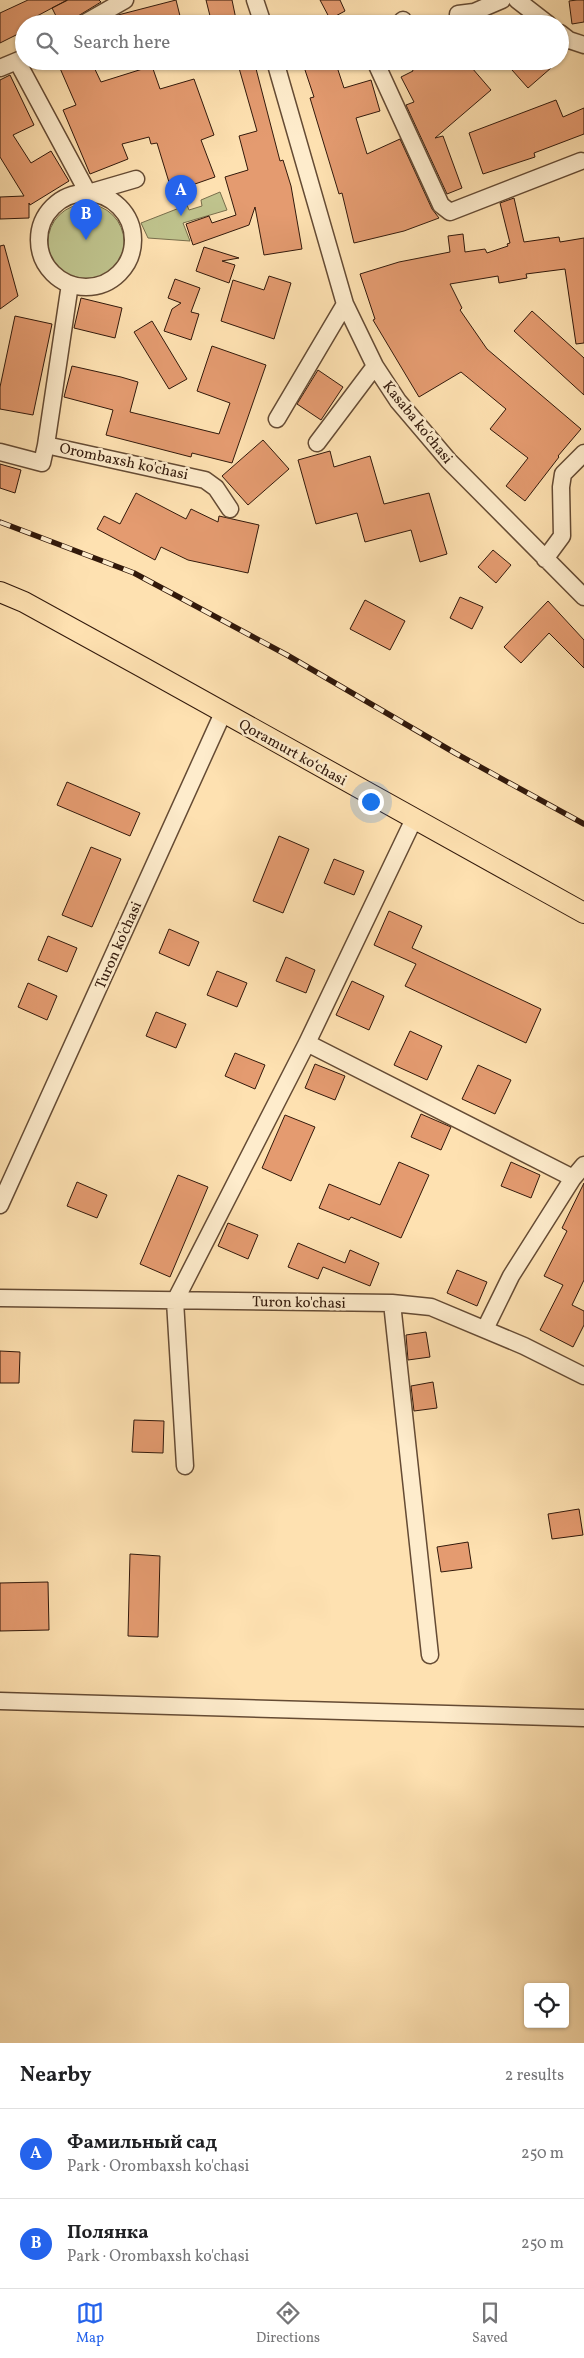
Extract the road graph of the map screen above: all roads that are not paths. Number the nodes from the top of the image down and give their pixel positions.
1 (124, 0) edge
2 (256, 0) edge
3 (502, 0) edge
4 (518, 0) edge
5 (458, 14) dead end
6 (98, 15) edge
7 (260, 15) edge
8 (537, 15) edge
9 (569, 40) edge
10 (584, 45) edge
11 (15, 61) edge
12 (0, 68) edge
13 (26, 70) edge
14 (278, 70) edge
15 (379, 70) edge
16 (581, 161) dead end
17 (136, 179) dead end
18 (88, 192) junction
19 (70, 284) junction
20 (345, 304) junction
21 (375, 366) junction
22 (276, 419) dead end
23 (317, 443) dead end
24 (46, 445) junction
25 (0, 452) edge
26 (584, 454) edge
27 (230, 509) dead end
28 (544, 559) junction
29 (0, 584) edge
30 (0, 592) edge
31 (584, 597) edge
32 (223, 713) junction
33 (414, 819) junction
34 (584, 904) edge
35 (584, 913) edge
36 (307, 1043) junction
37 (584, 1165) edge
38 (572, 1178) junction
39 (0, 1205) edge
40 (0, 1298) edge
41 (174, 1301) junction
42 (392, 1303) junction
43 (485, 1329) junction
44 (584, 1376) edge
45 (185, 1466) dead end
46 (430, 1655) dead end
47 (0, 1702) edge
48 (584, 1718) edge

1 - 6 street
2 - 7 street
3 - 5 street
4 - 8 street
9 - 10 street
11 - 12 street
13 - 18 street
14 - 20 street, Kasaba ko'chasi
15 - 16 street
17 - 18 street
18 - 19 street
18 - 19 street
19 - 24 street, Orombaxsh ko'chasi
20 - 21 street, Kasaba ko'chasi
20 - 22 street
21 - 23 street
21 - 28 street, Kasaba ko'chasi
24 - 25 street
24 - 27 street, Orombaxsh ko'chasi
26 - 28 street
28 - 31 street, Kasaba ko'chasi
29 - 34 main road, Qoramurt koʻchasi
30 - 32 main road, Qoramurt koʻchasi
32 - 33 main road, Qoramurt koʻchasi
32 - 39 street, Turon ko'chasi
33 - 35 main road, Qoramurt koʻchasi
33 - 36 street
36 - 38 street
36 - 41 street
37 - 38 street
38 - 43 street
40 - 41 street, Turon ko'chasi
41 - 42 street, Turon ko'chasi
41 - 45 street
42 - 43 street, Turon ko'chasi
42 - 46 street
43 - 44 street, Turon ko'chasi
47 - 48 street

